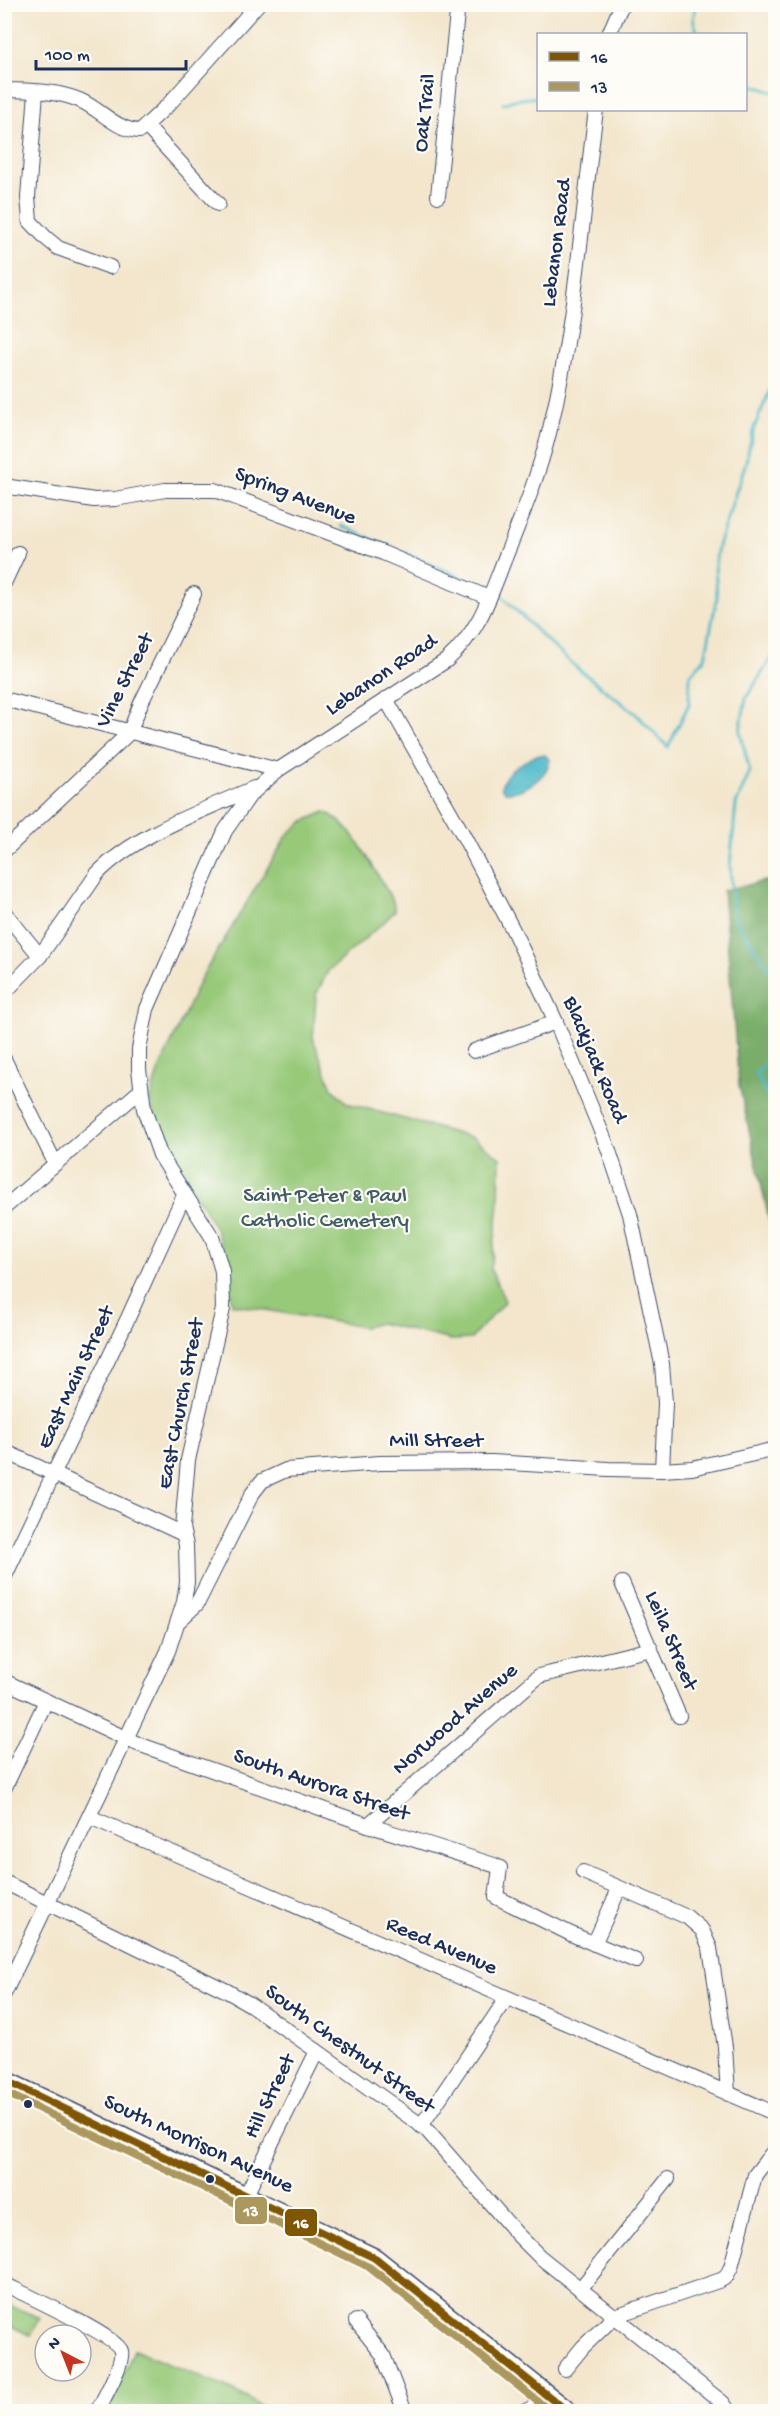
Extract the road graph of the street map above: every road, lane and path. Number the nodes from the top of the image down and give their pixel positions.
1 (258, 4) edge
2 (456, 4) edge
3 (622, 4) edge
4 (609, 33) edge
5 (4, 90) edge
6 (36, 92) junction
7 (596, 111) edge
8 (146, 126) junction
9 (438, 196) dead end
10 (218, 204) dead end
11 (110, 267) dead end
12 (4, 486) edge
13 (18, 553) dead end
14 (4, 583) edge
15 (194, 594) dead end
16 (489, 598) junction
17 (4, 699) edge
18 (386, 699) junction
19 (130, 731) junction
20 (278, 770) junction
21 (260, 785) junction
22 (4, 851) edge
23 (4, 912) edge
24 (40, 956) junction
25 (4, 993) edge
26 (556, 1022) junction
27 (474, 1051) dead end
28 (4, 1059) edge
29 (141, 1090) junction
30 (56, 1163) junction
31 (184, 1195) junction
32 (4, 1208) edge
33 (776, 1449) edge
34 (4, 1451) edge
35 (662, 1470) junction
36 (54, 1475) junction
37 (183, 1534) junction
38 (4, 1578) edge
39 (622, 1583) dead end
40 (178, 1622) junction
41 (651, 1649) junction
42 (4, 1681) edge
43 (46, 1701) junction
44 (679, 1716) dead end
45 (128, 1739) junction
46 (4, 1789) edge
47 (90, 1817) junction
48 (368, 1825) junction
49 (583, 1872) dead end
50 (4, 1882) edge
51 (619, 1889) junction
52 (48, 1903) junction
53 (594, 1944) junction
54 (636, 1961) dead end
55 (4, 1994) edge
56 (507, 1998) junction
57 (317, 2051) junction
58 (4, 2080) edge
59 (728, 2094) junction
60 (776, 2114) edge
61 (421, 2126) junction
62 (776, 2148) edge
63 (668, 2180) dead end
64 (246, 2195) junction
65 (4, 2284) edge
66 (580, 2289) junction
67 (615, 2316) junction
68 (356, 2321) dead end
69 (565, 2369) dead end
70 (552, 2398) junction
71 (730, 2411) edge
72 (97, 2412) edge
73 (405, 2412) edge
74 (523, 2412) edge
75 (535, 2412) edge
76 (540, 2412) edge
77 (568, 2412) edge

1 - 8 street
2 - 9 street, Oak Trail
3 - 4 street
5 - 6 street
6 - 8 street
6 - 11 street
7 - 16 street, Lebanon Road
8 - 10 street
12 - 16 street, Spring Avenue
13 - 14 street
15 - 19 street, Vine Street
16 - 18 street, Lebanon Road
17 - 19 street
18 - 20 street, Lebanon Road
18 - 26 street, Blackjack Road
19 - 20 street
19 - 22 street, Vine Street
20 - 21 street, Lebanon Road
21 - 24 street
21 - 29 street, Lebanon Road
23 - 24 street
24 - 25 street
26 - 27 street
26 - 35 street, Blackjack Road
28 - 30 street
29 - 30 street
29 - 31 street, East Church Street
30 - 32 street
31 - 36 street, East Main Street
31 - 37 street, East Church Street
33 - 35 street, Mill Street
34 - 36 street
35 - 40 street, Mill Street
36 - 37 street
36 - 38 street, East Main Street
37 - 40 street, East Church Street
39 - 41 street, Leila Street
40 - 45 street, East Church Street
41 - 44 street, Leila Street
41 - 48 street, Norwood Avenue
42 - 43 street, South Aurora Street
43 - 45 street, South Aurora Street
43 - 46 street
45 - 47 street, East Church Street
45 - 48 street, South Aurora Street
47 - 52 street, East Church Street
47 - 56 street, Reed Avenue
48 - 53 street, South Aurora Street
49 - 51 street
50 - 52 street, South Chestnut Street
51 - 53 street
51 - 59 street
52 - 55 street, East Church Street
52 - 57 street, South Chestnut Street
53 - 54 street, South Aurora Street
56 - 59 street, Reed Avenue
56 - 61 street
57 - 61 street, South Chestnut Street
57 - 64 street, Hill Street
58 - 64 main road, South Morrison Avenue
59 - 60 street, Reed Avenue
61 - 66 street, South Chestnut Street
62 - 67 street
63 - 66 street
64 - 70 main road, South Morrison Avenue
65 - 72 street
66 - 67 street, South Chestnut Street
67 - 69 street
67 - 71 street, South Chestnut Street
68 - 73 street
70 - 76 street
70 - 77 main road, South Morrison Avenue
74 - 75 street

